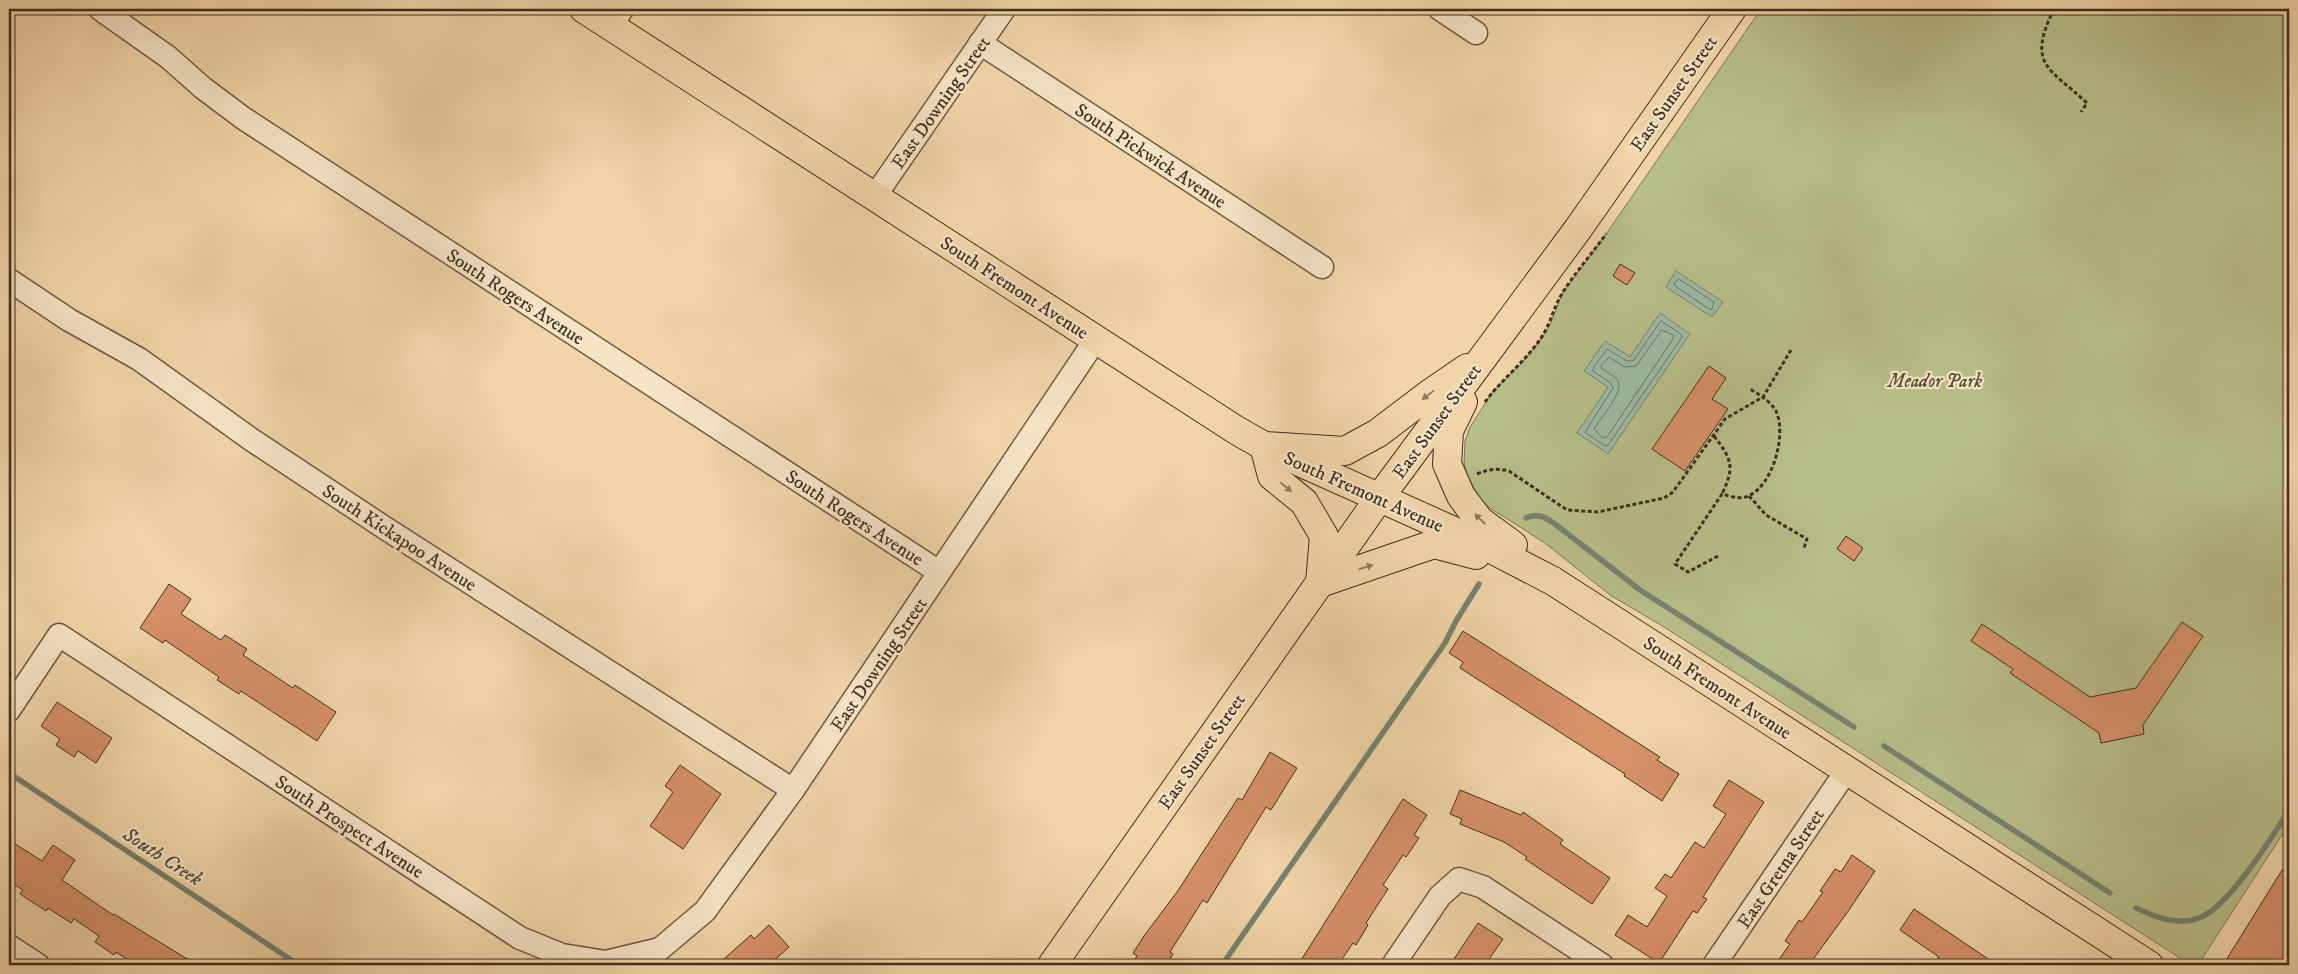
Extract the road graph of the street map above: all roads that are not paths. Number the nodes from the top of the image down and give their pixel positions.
1 (100, 9) edge
2 (584, 9) edge
3 (1004, 9) edge
4 (1440, 9) edge
5 (1732, 9) edge
6 (617, 18) edge
7 (1476, 33) dead end
8 (980, 44) junction
9 (875, 196) junction
10 (1322, 267) dead end
11 (9, 280) edge
12 (1096, 340) junction
13 (1483, 358) junction
14 (1264, 446) junction
15 (1380, 498) junction
16 (939, 572) junction
17 (1542, 574) junction
18 (1320, 583) junction
19 (9, 710) edge
20 (1847, 770) junction
21 (793, 790) junction
22 (1073, 933) junction
23 (9, 946) edge
24 (660, 950) joint
25 (38, 965) edge
26 (1040, 965) edge
27 (1052, 965) edge
28 (1393, 965) edge
29 (1602, 965) edge
30 (1714, 965) edge
31 (2149, 965) edge

1 - 16 street, South Rogers Avenue
2 - 6 main road, South Fremont Avenue
3 - 8 street, East Downing Street
4 - 7 street
5 - 13 main road, East Sunset Street
6 - 9 main road, South Fremont Avenue
8 - 9 street, East Downing Street
8 - 10 street, South Pickwick Avenue
9 - 12 main road, South Fremont Avenue
11 - 21 street, South Kickapoo Avenue
12 - 14 main road, South Fremont Avenue
12 - 16 street, East Downing Street
13 -> 14 main road
13 - 15 main road, East Sunset Street
17 -> 13 main road
14 - 15 main road, South Fremont Avenue
14 -> 18 main road
15 - 17 main road, South Fremont Avenue
15 - 18 main road, East Sunset Street
16 - 21 street, East Downing Street
18 -> 17 main road
17 - 20 main road, South Fremont Avenue
18 - 22 main road, East Sunset Street
19 - 24 street, South Prospect Avenue
20 - 30 street, East Gretna Street
20 - 31 main road, South Fremont Avenue
21 - 24 street, East Downing Street
22 - 26 main road, East Sunset Street
22 - 27 main road, East Sunset Street
23 - 25 street
28 - 29 street

